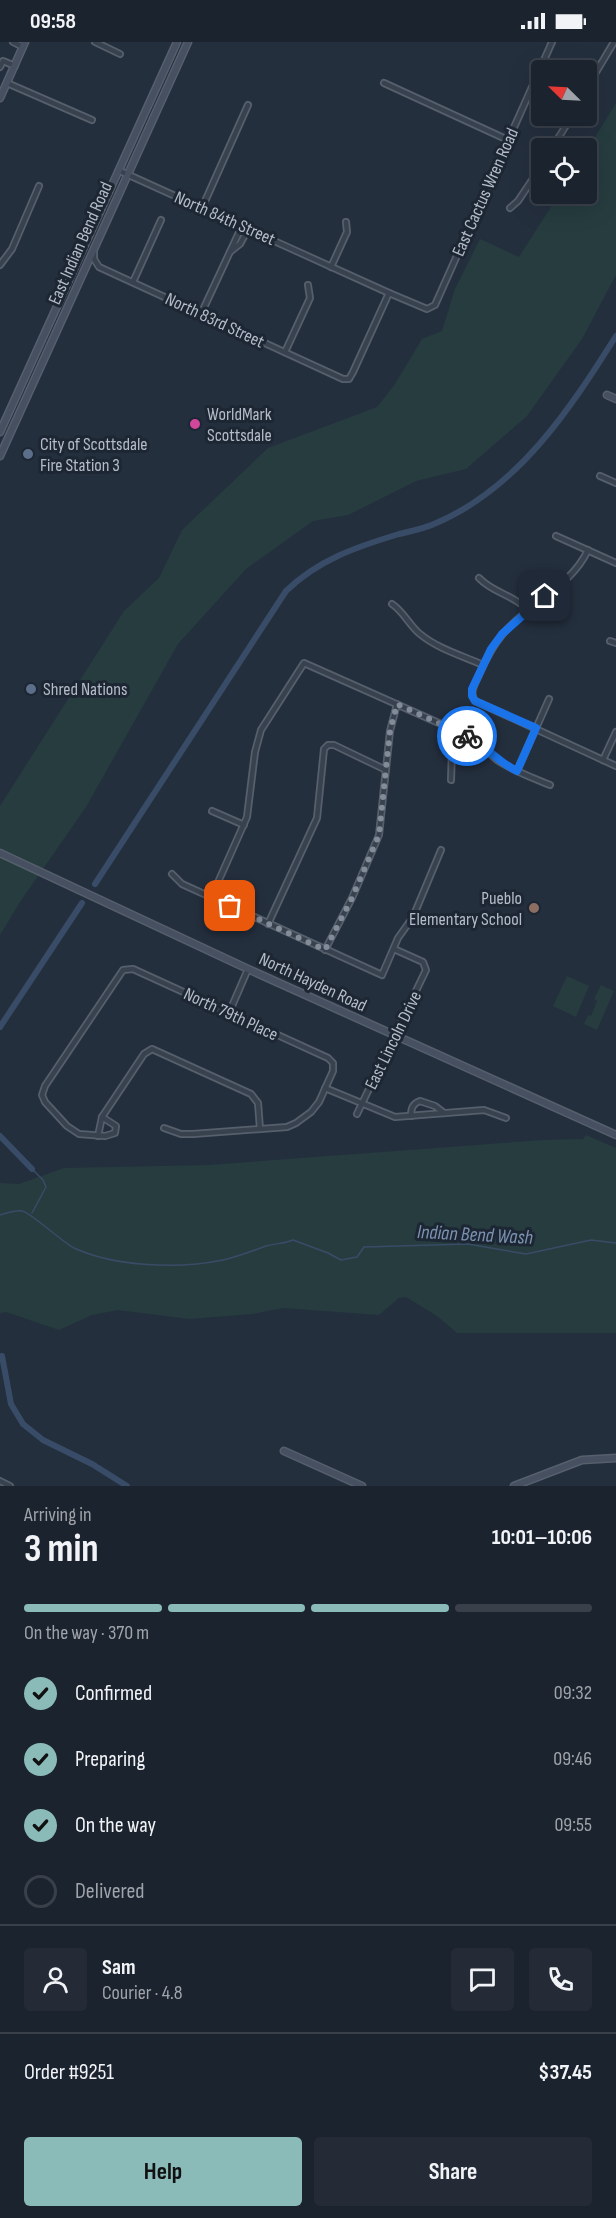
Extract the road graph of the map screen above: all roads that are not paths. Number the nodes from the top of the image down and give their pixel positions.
1 (13, 42) edge
2 (95, 42) edge
3 (177, 42) edge
4 (188, 42) edge
5 (552, 42) edge
6 (614, 42) edge
7 (24, 44) edge
8 (120, 54) dead end
9 (15, 66) junction
10 (0, 67) edge
11 (597, 71) edge
12 (384, 83) dead end
13 (3, 87) edge
14 (0, 98) edge
15 (248, 105) dead end
16 (92, 120) dead end
17 (508, 140) junction
18 (120, 171) junction
19 (128, 174) junction
20 (531, 182) edge
21 (39, 186) dead end
22 (202, 208) junction
23 (510, 208) dead end
24 (161, 220) dead end
25 (346, 222) dead end
26 (242, 226) junction
27 (248, 229) junction
28 (94, 250) junction
29 (230, 252) junction
30 (0, 265) edge
31 (331, 267) junction
32 (133, 282) junction
33 (308, 285) dead end
34 (388, 293) junction
35 (431, 308) joint
36 (201, 314) junction
37 (285, 352) junction
38 (607, 394) dead end
39 (616, 399) edge
40 (0, 432) edge
41 (0, 456) edge
42 (600, 476) dead end
43 (616, 483) edge
44 (556, 536) dead end
45 (588, 550) junction
46 (616, 563) edge
47 (479, 578) dead end
48 (392, 604) dead end
49 (528, 610) junction
50 (610, 640) dead end
51 (616, 643) edge
52 (483, 665) junction
53 (549, 699) dead end
54 (397, 704) junction
55 (536, 728) junction
56 (457, 731) junction
57 (616, 732) edge
58 (603, 760) junction
59 (616, 766) edge
60 (386, 770) junction
61 (517, 771) junction
62 (451, 780) dead end
63 (550, 785) dead end
64 (212, 811) dead end
65 (244, 825) junction
66 (441, 850) dead end
67 (0, 853) edge
68 (172, 874) dead end
69 (211, 898) junction
70 (268, 924) junction
71 (394, 949) junction
72 (325, 950) junction
73 (248, 969) junction
74 (229, 1013) junction
75 (395, 1035) junction
76 (325, 1088) junction
77 (362, 1104) junction
78 (444, 1113) junction
79 (357, 1114) dead end
80 (411, 1116) junction
81 (102, 1117) junction
82 (506, 1118) dead end
83 (164, 1128) dead end
84 (260, 1129) junction
85 (616, 1135) edge
86 (98, 1136) junction
87 (284, 1451) dead end
88 (616, 1458) edge
89 (0, 1481) edge
90 (10, 1486) edge
91 (362, 1486) edge
92 (514, 1486) edge

1 - 7 street
2 - 8 street
3 - 18 main road, East Indian Bend Road
4 - 19 main road, East Indian Bend Road
5 - 17 street, East Cactus Wren Road
6 - 11 street
7 - 9 main road
9 - 10 street
9 - 13 main road
12 - 17 street
13 - 14 main road
13 - 16 street
15 - 22 street
17 - 35 street, East Cactus Wren Road
18 - 19 street, North 84th Street
18 - 40 main road, East Indian Bend Road
19 - 22 street, North 84th Street
19 - 28 main road, East Indian Bend Road
20 - 23 street
21 - 30 street
22 - 26 street, North 84th Street
24 - 32 street
25 - 31 street
26 - 27 street, North 84th Street
26 - 29 street
27 - 29 street
27 - 31 street, North 84th Street
28 - 32 street, North 83rd Street
28 - 41 main road, East Indian Bend Road
29 - 36 street
31 - 34 street, North 84th Street
32 - 36 street, North 83rd Street
33 - 37 street
34 - 35 street, North 84th Street
34 - 37 street, North 83rd Street
36 - 37 street, North 83rd Street
38 - 39 main road
42 - 43 street
44 - 45 street
45 - 46 street
45 - 49 street
47 - 49 street
48 - 52 street
49 - 52 street
50 - 51 street
52 - 55 street
53 - 55 street
54 - 56 street
54 - 60 street
54 - 65 street
55 - 58 street
55 - 61 street
56 - 61 street
56 - 62 street
57 - 58 street
58 - 59 street
60 - 70 street
60 - 72 street
61 - 63 street
64 - 65 street
65 - 69 street
66 - 71 street
67 - 73 main road, North Hayden Road
68 - 69 street
69 - 70 street
70 - 72 street
71 - 72 street
71 - 75 street, East Lincoln Drive
73 - 74 street
73 - 75 main road, North Hayden Road
74 - 76 street, North 79th Place
74 - 86 street, North 79th Place
75 - 77 street, East Lincoln Drive
75 - 85 main road, North Hayden Road
76 - 77 street
76 - 84 street
77 - 79 street, East Lincoln Drive
77 - 80 street
78 - 80 street
78 - 80 street
78 - 82 street
81 - 84 street
81 - 86 street
81 - 86 street
83 - 84 street
87 - 91 main road
88 - 92 main road
89 - 90 street

